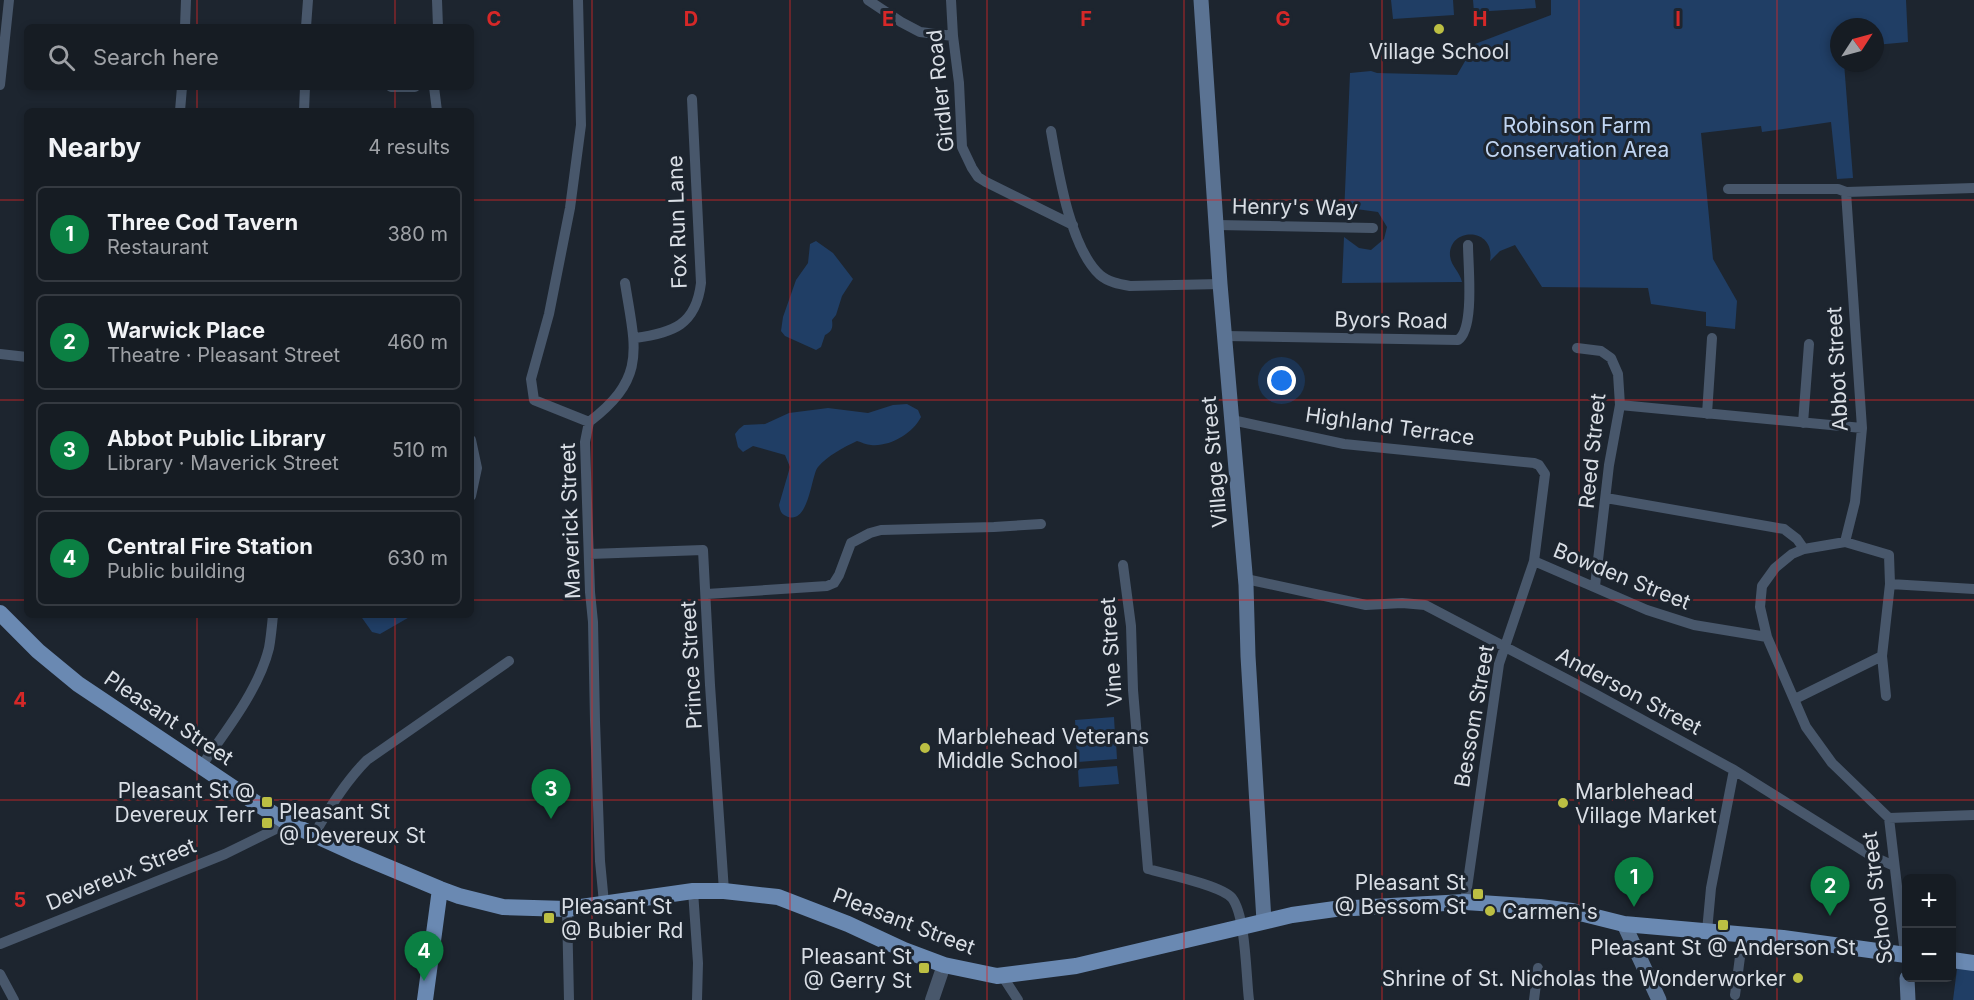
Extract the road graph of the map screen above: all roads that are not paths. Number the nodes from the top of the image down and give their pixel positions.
1 (9, 0) edge
2 (186, 0) edge
3 (308, 0) edge
4 (437, 0) edge
5 (578, 0) edge
6 (868, 0) edge
7 (951, 0) edge
8 (1201, 0) edge
9 (185, 24) edge
10 (306, 24) edge
11 (438, 24) edge
12 (953, 36) junction
13 (0, 85) edge
14 (182, 90) edge
15 (305, 90) edge
16 (435, 90) edge
17 (692, 99) dead end
18 (180, 108) edge
19 (303, 108) edge
20 (437, 108) edge
21 (1051, 132) dead end
22 (1974, 188) edge
23 (1728, 189) dead end
24 (1846, 192) junction
25 (1073, 225) junction
26 (1216, 225) junction
27 (1373, 228) dead end
28 (1468, 245) dead end
29 (625, 283) dead end
30 (1220, 284) junction
31 (1225, 336) junction
32 (635, 338) junction
33 (1712, 338) dead end
34 (1809, 344) dead end
35 (1577, 348) dead end
36 (0, 354) edge
37 (24, 357) edge
38 (1620, 405) junction
39 (1707, 414) junction
40 (589, 422) junction
41 (1803, 423) junction
42 (1233, 427) junction
43 (1862, 428) junction
44 (474, 454) edge
45 (1542, 469) joint
46 (474, 482) edge
47 (1606, 498) junction
48 (1041, 524) dead end
49 (1845, 542) junction
50 (1803, 549) junction
51 (589, 554) junction
52 (1534, 561) junction
53 (1123, 565) dead end
54 (1246, 579) junction
55 (1890, 584) junction
56 (1595, 586) junction
57 (1974, 589) edge
58 (707, 594) junction
59 (0, 613) edge
60 (273, 618) edge
61 (1767, 637) junction
62 (1505, 647) junction
63 (1882, 656) junction
64 (509, 661) dead end
65 (1886, 696) dead end
66 (1795, 699) junction
67 (202, 765) junction
68 (1734, 770) junction
69 (1974, 815) edge
70 (1888, 818) junction
71 (288, 823) junction
72 (315, 835) junction
73 (1894, 866) junction
74 (440, 889) junction
75 (693, 891) junction
76 (724, 891) junction
77 (1465, 902) junction
78 (604, 903) junction
79 (567, 909) junction
80 (1264, 921) junction
81 (1624, 924) junction
82 (1242, 926) junction
83 (1902, 928) edge
84 (1707, 931) junction
85 (1743, 934) junction
86 (0, 944) edge
87 (1902, 954) edge
88 (1956, 961) edge
89 (1974, 963) edge
90 (944, 965) junction
91 (1538, 968) dead end
92 (0, 974) edge
93 (1003, 977) junction
94 (1907, 982) edge
95 (1736, 995) dead end
96 (14, 1000) edge
97 (425, 1000) edge
98 (569, 1000) edge
99 (697, 1000) edge
100 (932, 1000) edge
101 (1018, 1000) edge
102 (1249, 1000) edge
103 (1533, 1000) edge
104 (1659, 1000) edge
105 (1908, 1000) edge

1 - 13 street
2 - 9 street
3 - 10 street
4 - 11 street
5 - 40 street, Maverick Street
6 - 12 street
7 - 12 street, Girdler Road
8 - 26 main road, Village Street
12 - 25 street, Girdler Road
14 - 18 street
15 - 19 street
16 - 20 street
17 - 32 street, Fox Run Lane
21 - 25 street
22 - 24 street
23 - 24 street
24 - 43 street, Abbot Street
25 - 30 street
26 - 27 street, Henry's Way
26 - 30 main road, Village Street
28 - 31 street, Byors Road
29 - 32 street
30 - 31 main road, Village Street
31 - 42 main road, Village Street
32 - 40 street
33 - 39 street
34 - 41 street
35 - 38 street, Reed Street
36 - 37 street
38 - 39 street
38 - 47 street, Reed Street
39 - 41 street
40 - 51 street, Maverick Street
41 - 43 street
42 - 45 street, Highland Terrace
42 - 54 main road, Village Street
43 - 49 street, Abbot Street
44 - 46 street
45 - 52 street, Bessom Street
47 - 50 street
47 - 56 street, Reed Street
48 - 58 street
49 - 50 street
49 - 55 street
50 - 61 street
51 - 58 street, Prince Street
51 - 78 street, Maverick Street
52 - 56 street, Bowden Street
52 - 62 street, Bessom Street
53 - 82 street, Vine Street
54 - 62 street, Anderson Street
54 - 80 main road, Village Street
55 - 57 street
55 - 63 street
56 - 61 street, Bowden Street
58 - 76 street, Prince Street
59 - 67 main road, Pleasant Street
60 - 67 street
61 - 66 street
62 - 68 street, Anderson Street
62 - 77 street, Bessom Street
63 - 65 street
63 - 66 street
64 - 72 street
66 - 70 street
67 - 71 main road, Pleasant Street
68 - 73 street, Anderson Street
68 - 84 street
69 - 70 street
70 - 73 street, School Street
71 - 72 main road, Pleasant Street
71 - 86 street, Devereux Street
72 - 74 main road, Pleasant Street
73 - 83 street, School Street
74 - 79 main road, Pleasant Street
74 - 97 main road
75 - 76 main road, Pleasant Street
75 - 78 main road, Pleasant Street
75 - 99 street
76 - 90 main road, Pleasant Street
77 - 80 main road, Pleasant Street
77 - 81 main road, Pleasant Street
78 - 79 main road, Pleasant Street
79 - 98 street
80 - 82 main road, Pleasant Street
81 - 84 main road, Pleasant Street
81 - 104 main road
82 - 93 main road, Pleasant Street
82 - 102 street
84 - 85 main road, Pleasant Street
85 - 87 main road, Pleasant Street
85 - 95 street
88 - 89 main road
90 - 93 main road, Pleasant Street
90 - 100 street
91 - 103 street
92 - 96 street
93 - 101 street
94 - 105 main road, School Street

